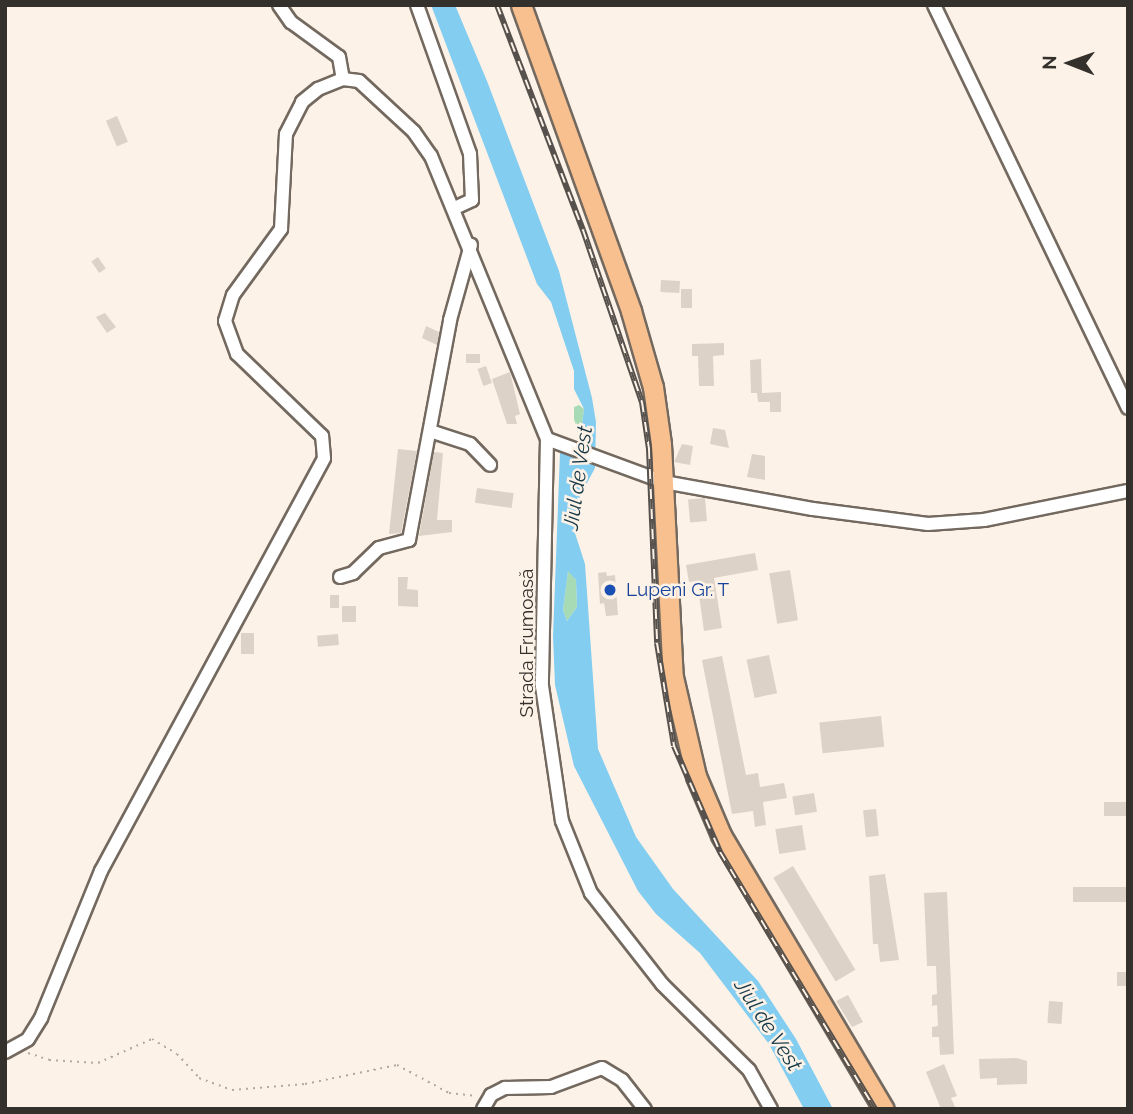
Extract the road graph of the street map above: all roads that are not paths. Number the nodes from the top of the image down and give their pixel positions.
1 (279, 5) edge
2 (417, 5) edge
3 (521, 5) edge
4 (934, 5) edge
5 (343, 79) junction
6 (455, 208) junction
7 (471, 245) junction
8 (1128, 408) edge
9 (430, 431) junction
10 (551, 439) junction
11 (490, 465) dead end
12 (664, 482) junction
13 (1128, 491) edge
14 (340, 577) dead end
15 (10, 1050) edge
16 (483, 1109) edge
17 (645, 1109) edge
18 (771, 1109) edge
19 (884, 1109) edge

1 - 5 street
2 - 6 street
3 - 12 main road
4 - 8 street
5 - 6 street
5 - 15 street
6 - 7 street
7 - 9 street
7 - 10 street
9 - 11 street
9 - 14 street
10 - 12 street
10 - 18 street, Strada Frumoasă
12 - 13 street
12 - 19 main road
16 - 17 street

